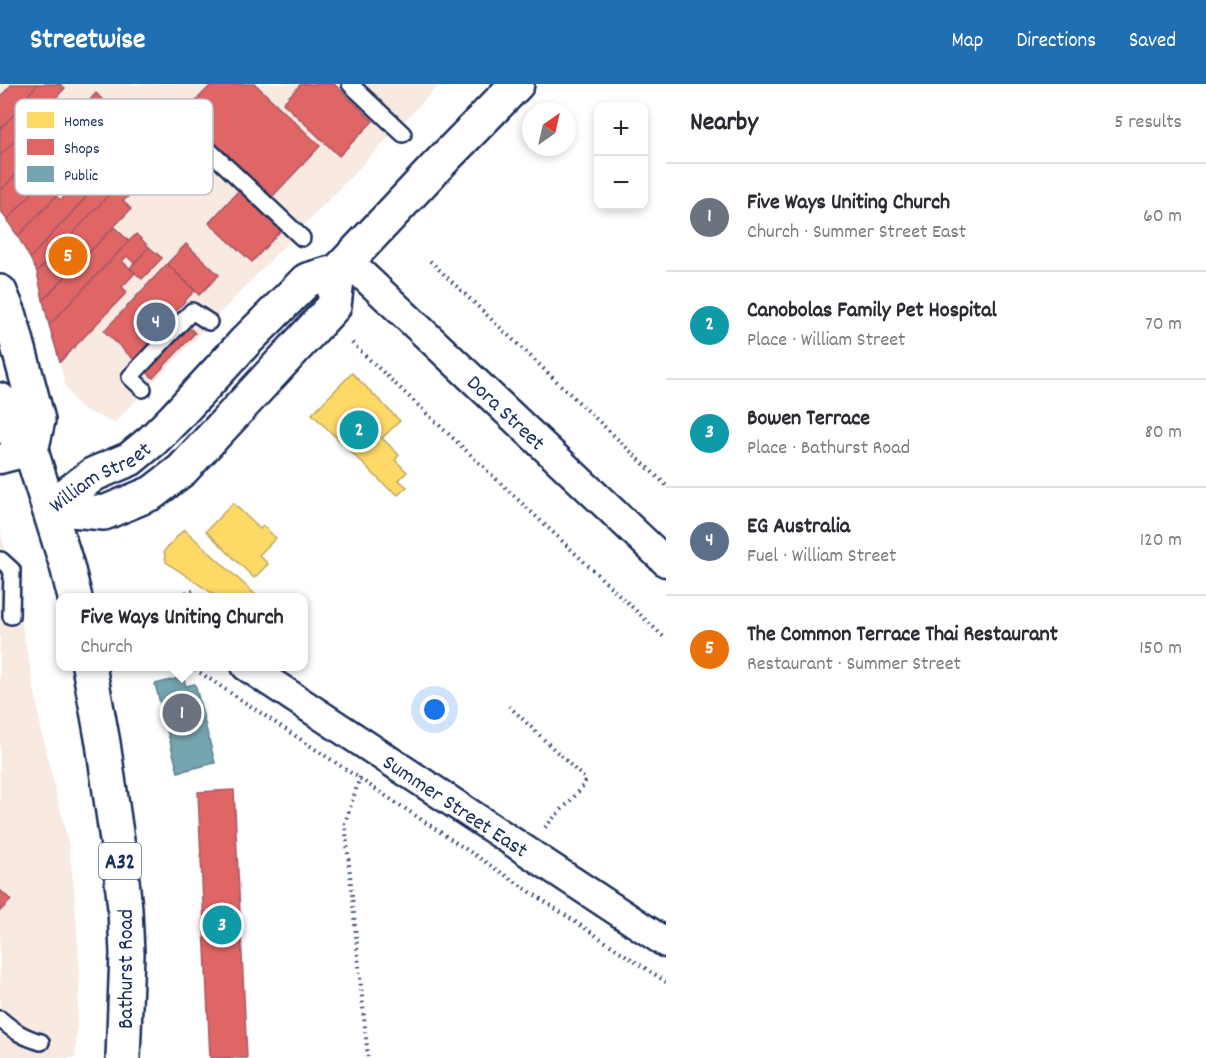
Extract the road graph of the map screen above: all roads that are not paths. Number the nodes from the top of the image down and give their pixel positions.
1 (350, 84) edge
2 (517, 84) edge
3 (403, 134) dead end
4 (213, 154) edge
5 (303, 238) dead end
6 (343, 266) junction
7 (0, 292) edge
8 (209, 322) dead end
9 (143, 389) dead end
10 (0, 400) edge
11 (31, 451) junction
12 (0, 459) edge
13 (49, 508) junction
14 (1, 560) edge
15 (666, 562) edge
16 (74, 593) edge
17 (11, 616) dead end
18 (90, 671) edge
19 (253, 671) edge
20 (666, 943) edge
21 (0, 1019) edge
22 (40, 1042) dead end
23 (123, 1058) edge

1 - 3 lane
2 - 6 main road
4 - 5 lane
6 - 13 main road, William Street
6 - 15 street, Dora Street
7 - 11 main road
8 - 9 lane
10 - 11 main road
11 - 12 street
11 - 13 main road
13 - 16 main road
14 - 17 lane
18 - 23 main road, Bathurst Road / A32
19 - 20 street, Summer Street East
21 - 22 lane

